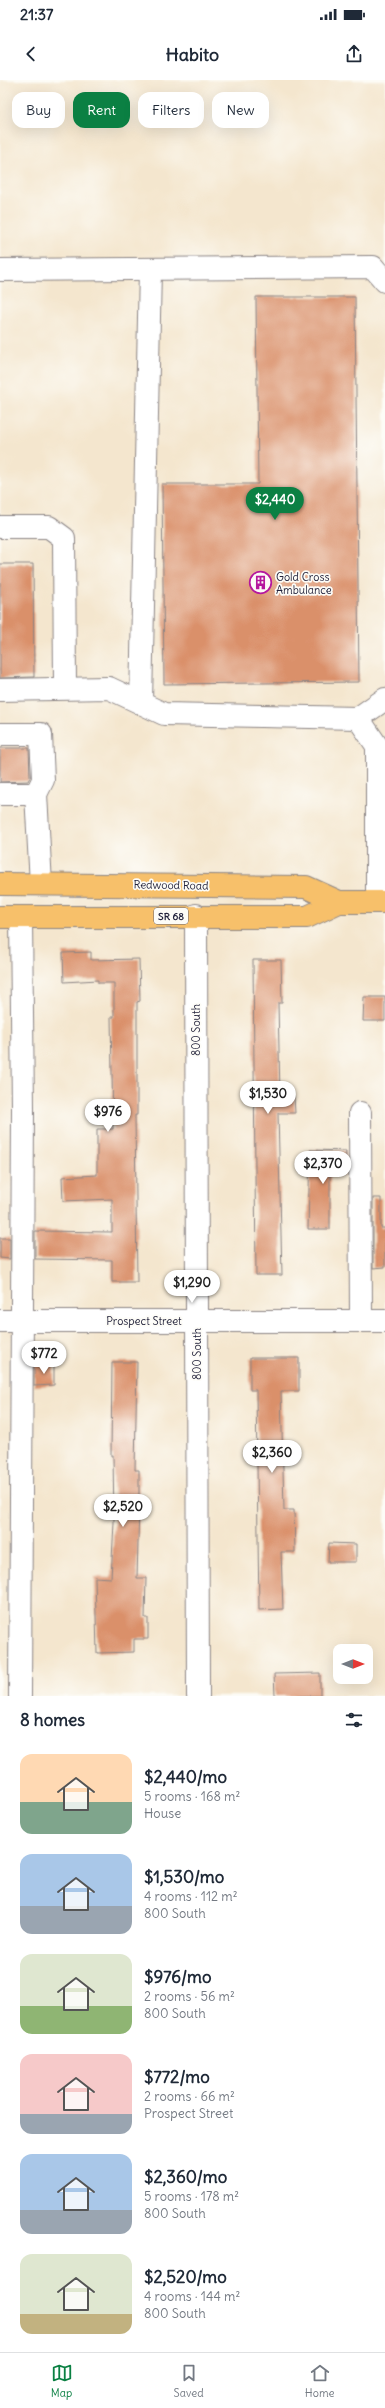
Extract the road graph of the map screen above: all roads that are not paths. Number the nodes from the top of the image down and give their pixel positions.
1 (150, 269) junction
2 (0, 270) edge
3 (385, 281) edge
4 (0, 528) edge
5 (65, 688) junction
6 (0, 690) edge
7 (385, 699) edge
8 (141, 703) junction
9 (358, 718) junction
10 (0, 734) edge
11 (0, 794) edge
12 (36, 794) junction
13 (0, 884) edge
14 (41, 884) junction
15 (339, 902) junction
16 (381, 902) edge
17 (196, 915) junction
18 (0, 917) edge
19 (21, 917) junction
20 (360, 1113) dead end
21 (0, 1321) edge
22 (23, 1321) junction
23 (197, 1321) junction
24 (361, 1321) junction
25 (385, 1321) edge
26 (20, 1696) edge
27 (198, 1696) edge

1 - 2 street
1 - 3 street
1 - 8 street
4 - 5 street
5 - 6 street
5 - 8 street
7 - 9 street
8 - 9 street
9 - 16 street
10 - 12 street
11 - 12 street
12 - 14 street
13 - 14 main road, Redwood Road / SR 68
14 - 15 main road, Redwood Road / SR 68
15 - 16 main road, Redwood Road / SR 68
15 - 17 main road, Redwood Road / SR 68
17 - 19 main road, Redwood Road / SR 68
17 - 23 street, 800 South
18 - 19 main road, Redwood Road / SR 68
19 - 22 street
20 - 24 street
21 - 22 street, Prospect Street
22 - 23 street, Prospect Street
22 - 26 street
23 - 24 street, Prospect Street
23 - 27 street, 800 South
24 - 25 street, Prospect Street

